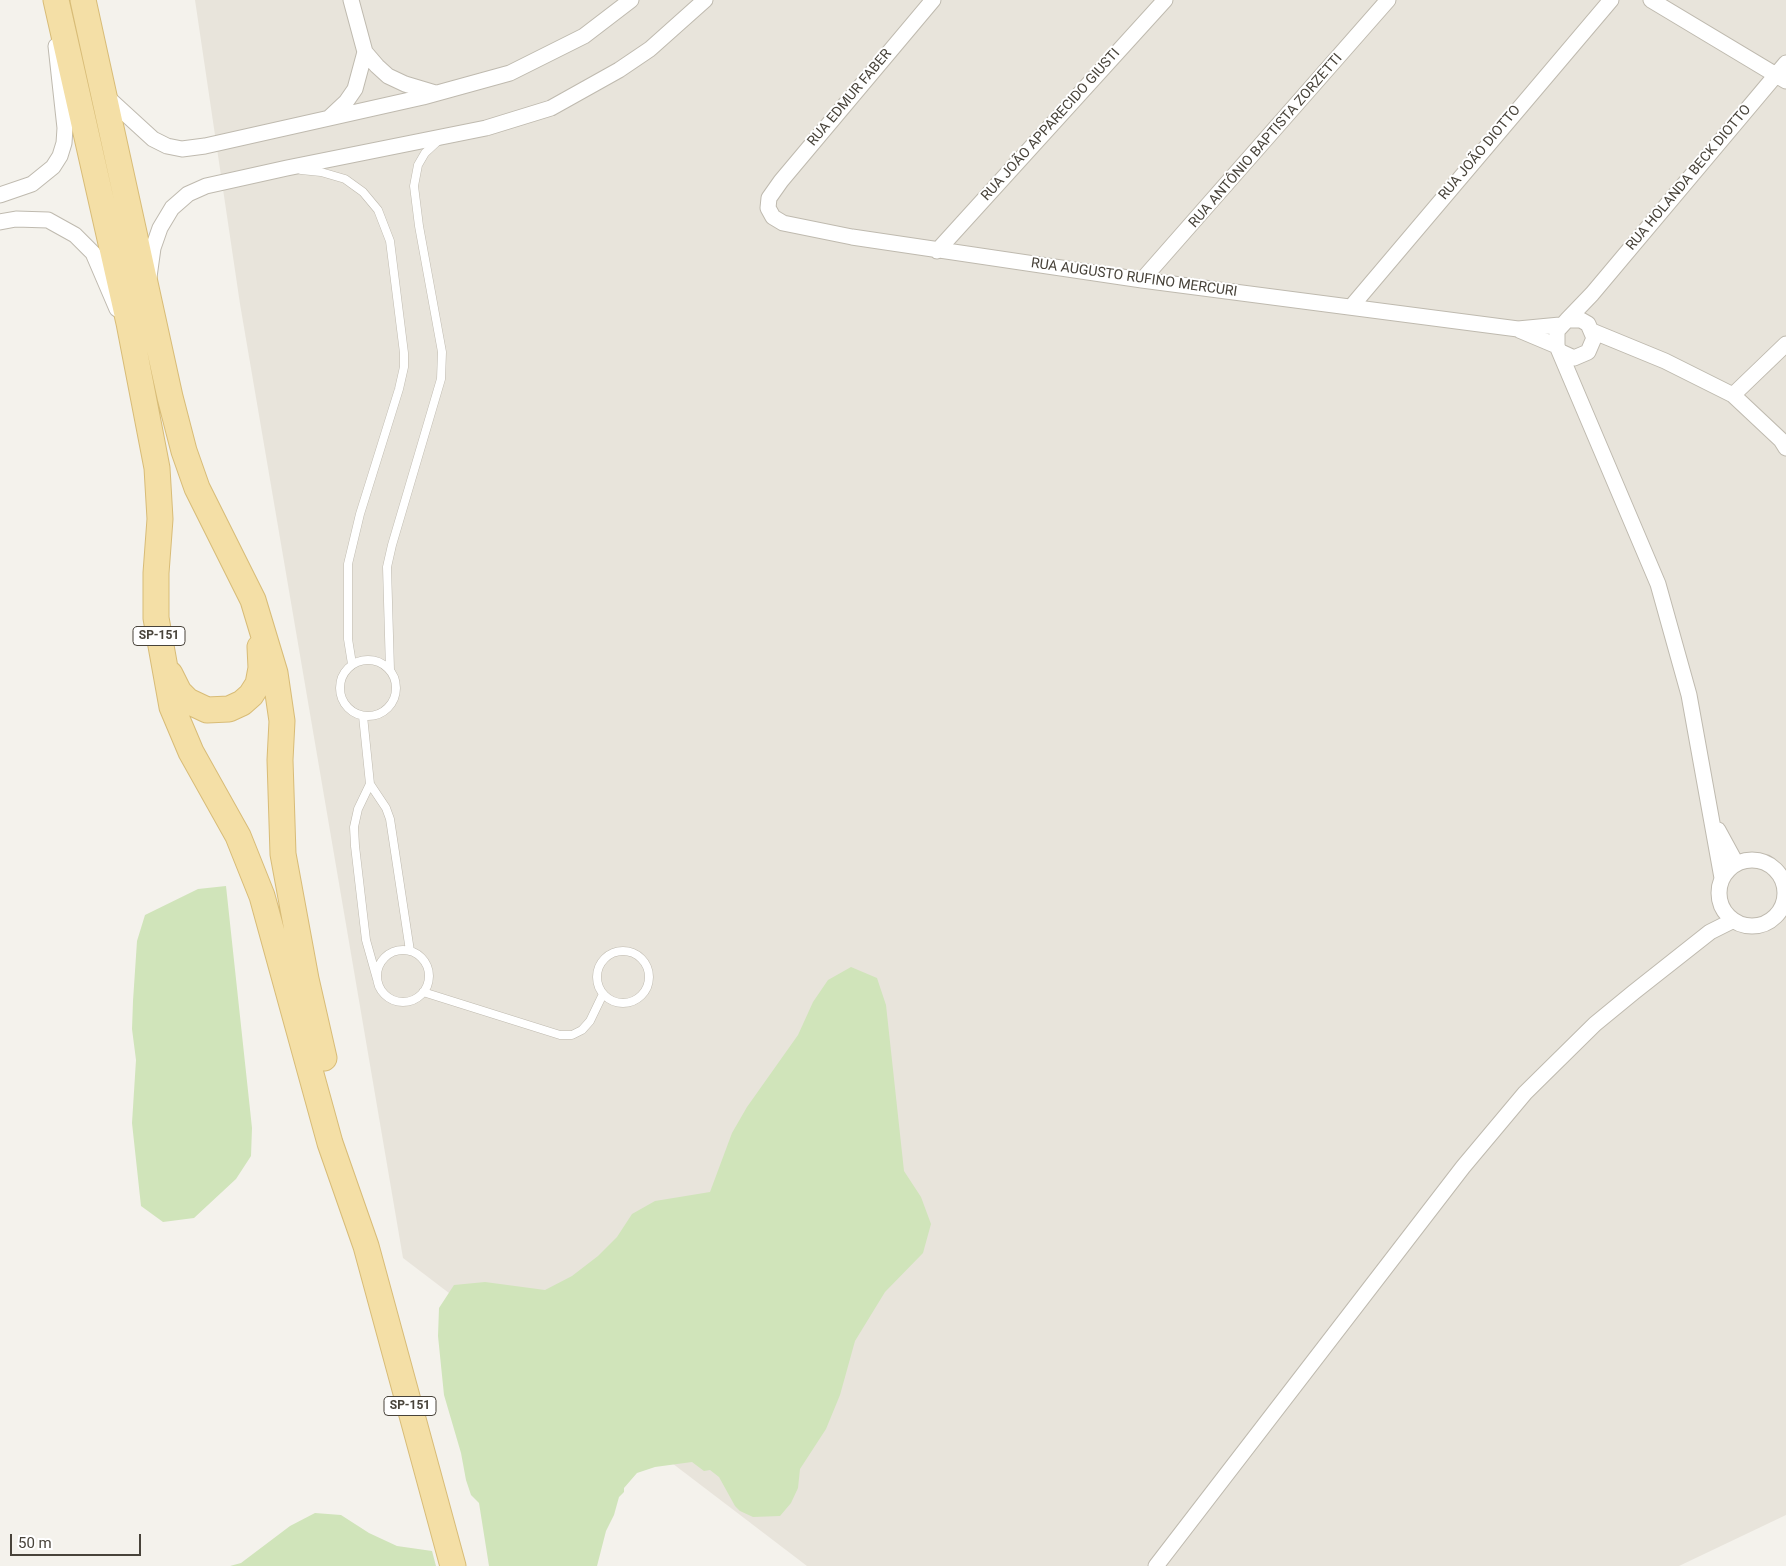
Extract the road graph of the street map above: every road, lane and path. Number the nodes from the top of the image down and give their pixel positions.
1 (51, 0) edge
2 (56, 0) edge
3 (83, 0) edge
4 (350, 0) edge
5 (631, 0) edge
6 (705, 0) edge
7 (932, 0) edge
8 (1165, 0) edge
9 (1388, 0) edge
10 (1610, 0) edge
11 (1651, 0) edge
12 (365, 52) junction
13 (1783, 73) edge
14 (104, 94) junction
15 (437, 94) junction
16 (328, 119) junction
17 (440, 138) junction
18 (287, 168) junction
19 (0, 195) edge
20 (769, 198) joint
21 (0, 222) edge
22 (937, 251) junction
23 (1142, 280) junction
24 (146, 291) junction
25 (1592, 294) junction
26 (1351, 307) junction
27 (1564, 323) junction
28 (1518, 329) junction
29 (1591, 334) junction
30 (1786, 344) edge
31 (133, 349) junction
32 (1564, 352) junction
33 (1733, 395) junction
34 (1786, 448) edge
35 (253, 600) junction
36 (162, 658) junction
37 (352, 664) junction
38 (390, 670) junction
39 (364, 716) junction
40 (370, 784) junction
41 (1711, 818) junction
42 (1786, 858) edge
43 (1736, 863) junction
44 (1722, 878) junction
45 (1783, 879) edge
46 (1729, 917) junction
47 (1781, 917) edge
48 (410, 951) junction
49 (377, 979) junction
50 (423, 992) junction
51 (603, 994) junction
52 (366, 1246) junction
53 (453, 1566) edge
54 (1156, 1566) edge

1 - 19 street
2 - 31 main road, SP-151
3 - 14 main road, SP-151
4 - 12 street
5 - 15 street
6 - 17 street
7 - 20 street, RUA EDMUR FABER
8 - 22 street, RUA JOÃO APPARECIDO GIUSTI
9 - 23 street, RUA ANTÔNIO BAPTISTA ZORZETTI
10 - 26 street, RUA JOÃO DIOTTO
11 - 13 street
12 - 15 street
12 - 16 street
13 - 25 street, RUA HOLANDA BECK DIOTTO
14 - 16 street
14 - 24 main road, SP-151
15 - 16 street
17 - 18 street
17 - 38 lane
18 - 24 street
18 - 37 lane
20 - 22 street, RUA AUGUSTO RUFINO MERCURI
21 - 31 street
22 - 23 street, RUA AUGUSTO RUFINO MERCURI
23 - 26 street, RUA AUGUSTO RUFINO MERCURI
24 - 35 main road, SP-151
25 - 27 street, RUA HOLANDA BECK DIOTTO
25 - 29 street
26 - 28 street, RUA AUGUSTO RUFINO MERCURI
27 - 28 street, RUA AUGUSTO RUFINO MERCURI
27 - 29 street
27 - 32 street
28 - 32 street, RUA AUGUSTO RUFINO MERCURI
29 - 32 street
29 - 33 street
30 - 33 street
31 - 36 main road, SP-151
32 - 41 street
33 - 34 street
35 - 36 main road
35 - 52 main road, SP-151
36 - 52 main road, SP-151
37 - 38 lane
37 - 39 lane
38 - 39 lane
39 - 40 lane
40 - 48 lane
40 - 49 lane
41 - 43 street
41 - 44 street
42 - 45 street
43 - 44 street
43 - 45 street
44 - 46 street
45 - 47 street
46 - 47 street
46 - 54 street
48 - 49 lane
48 - 50 lane
49 - 50 lane
50 - 51 lane
51 - 51 lane
52 - 53 main road, SP-151

